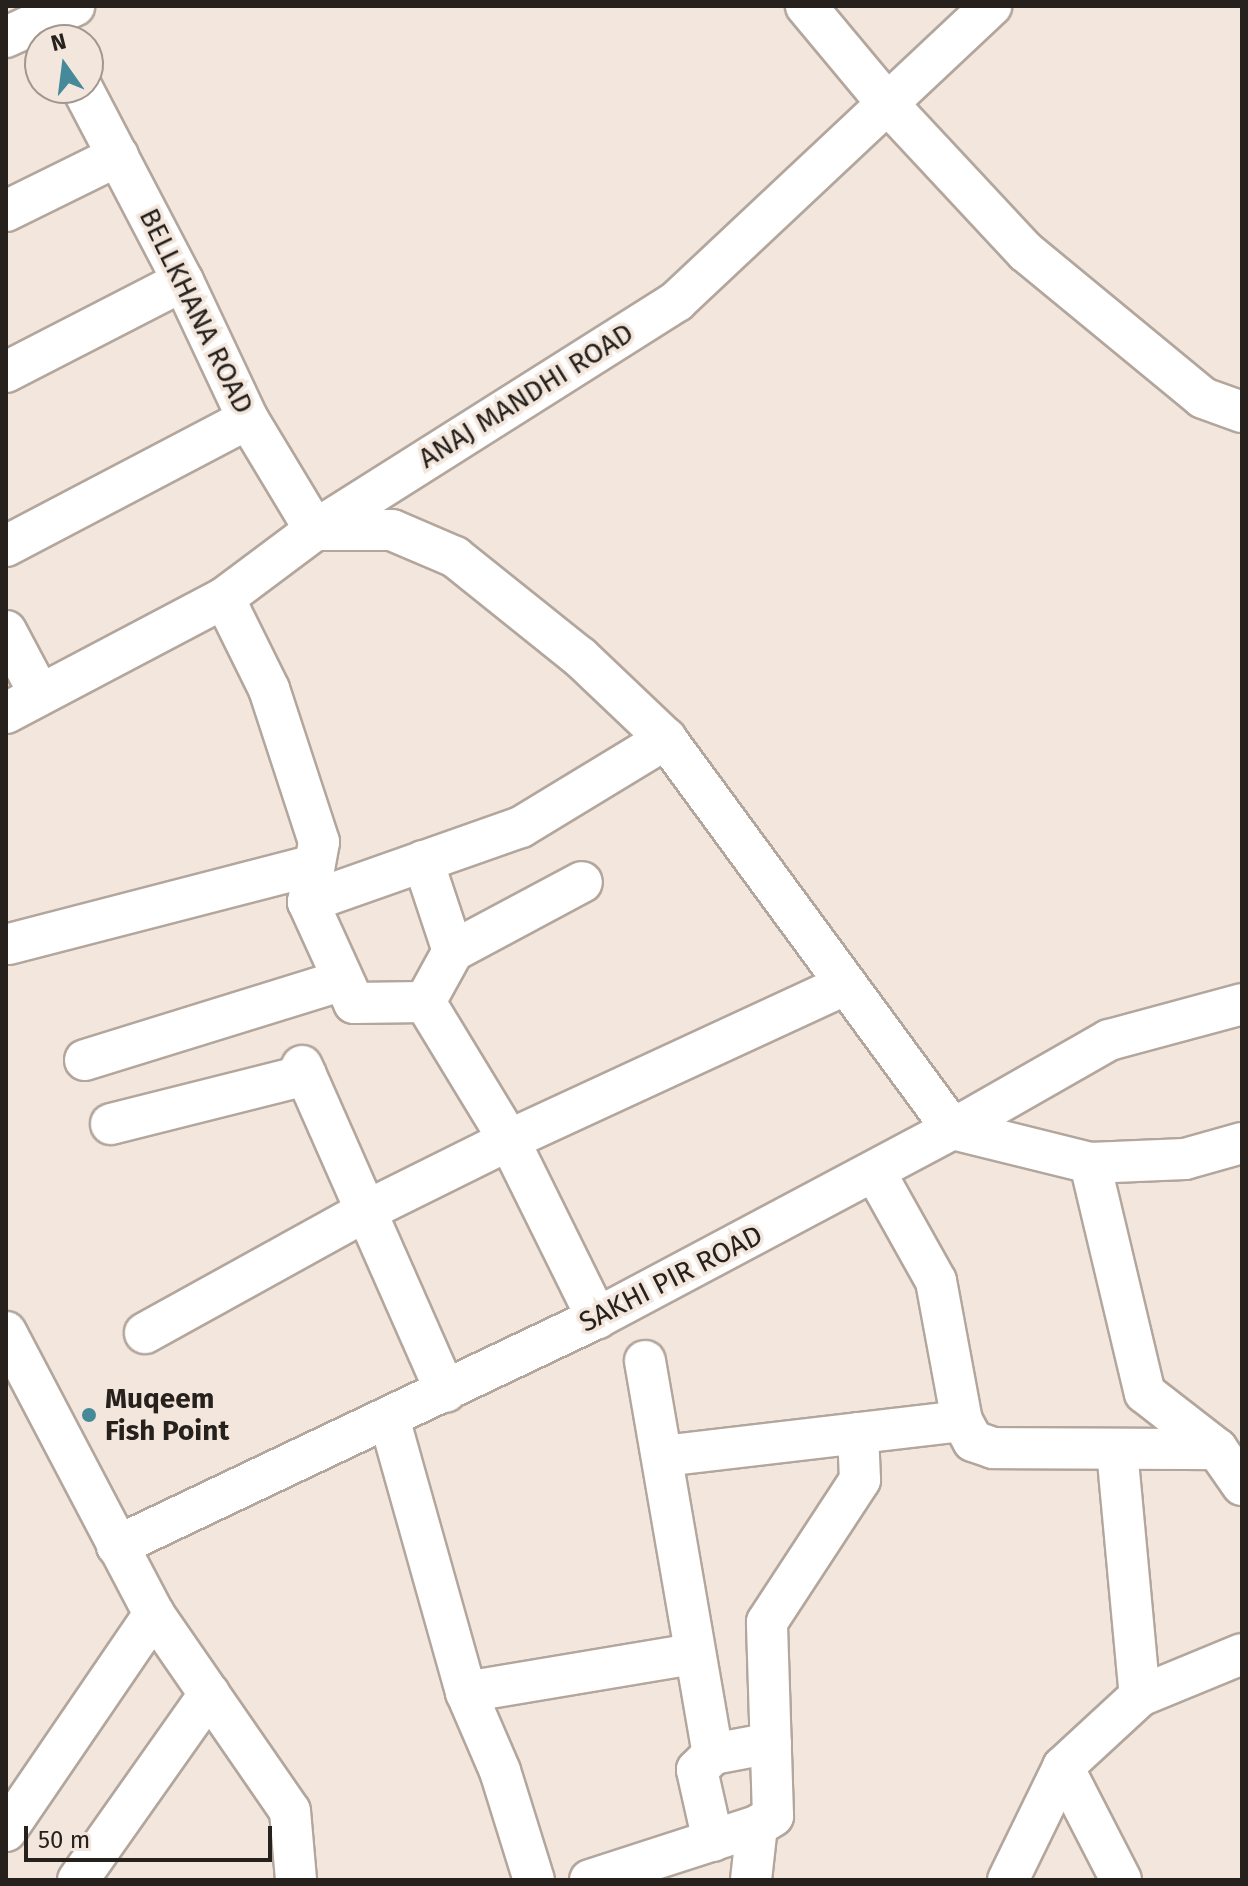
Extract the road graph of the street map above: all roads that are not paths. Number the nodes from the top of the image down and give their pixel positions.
1 (806, 6) edge
2 (991, 6) edge
3 (54, 18) edge
4 (6, 37) edge
5 (886, 102) junction
6 (90, 104) edge
7 (118, 156) junction
8 (6, 211) edge
9 (183, 281) junction
10 (6, 372) edge
11 (1242, 412) edge
12 (248, 419) junction
13 (315, 530) junction
14 (6, 546) edge
15 (224, 598) junction
16 (6, 631) edge
17 (22, 703) edge
18 (666, 739) junction
19 (423, 861) junction
20 (582, 882) dead end
21 (311, 883) junction
22 (9, 944) dead end
23 (453, 951) junction
24 (343, 980) junction
25 (846, 984) junction
26 (425, 1002) junction
27 (1242, 1004) edge
28 (85, 1060) dead end
29 (111, 1124) dead end
30 (953, 1129) junction
31 (509, 1140) junction
32 (1242, 1143) edge
33 (1090, 1163) junction
34 (875, 1172) junction
35 (366, 1211) junction
36 (597, 1318) junction
37 (6, 1332) edge
38 (145, 1333) dead end
39 (645, 1361) dead end
40 (446, 1392) junction
41 (389, 1418) junction
42 (962, 1421) junction
43 (858, 1433) junction
44 (1217, 1449) junction
45 (1117, 1450) junction
46 (663, 1456) junction
47 (1242, 1485) edge
48 (117, 1546) junction
49 (154, 1614) junction
50 (694, 1654) junction
51 (1242, 1654) edge
52 (466, 1692) junction
53 (209, 1694) junction
54 (1140, 1696) junction
55 (771, 1743) junction
56 (713, 1754) junction
57 (1063, 1767) junction
58 (757, 1826) junction
59 (6, 1831) edge
60 (713, 1841) junction
61 (85, 1878) edge
62 (296, 1880) edge
63 (534, 1880) edge
64 (590, 1880) edge
65 (751, 1880) edge
66 (1008, 1880) edge
67 (1121, 1880) edge

1 - 5 street
2 - 5 street, ANAJ MANDHI ROAD
3 - 4 street
5 - 11 street
5 - 13 street, ANAJ MANDHI ROAD
6 - 7 street, BELLKHANA ROAD
7 - 8 street
7 - 9 street, BELLKHANA ROAD
9 - 10 street
9 - 12 street, BELLKHANA ROAD
12 - 13 street, BELLKHANA ROAD
12 - 14 street
13 - 15 street, ANAJ MANDHI ROAD
13 - 18 street
15 - 17 street, ANAJ MANDHI ROAD
15 - 21 street
16 - 17 street
18 - 19 street
18 - 25 street
19 - 21 street
19 - 23 street
20 - 23 street
21 - 22 street
21 - 24 street
23 - 26 street
24 - 26 street
24 - 28 street
25 - 30 street
25 - 31 street
26 - 31 street
27 - 30 street, SAKHI PIR ROAD
29 - 35 street
30 - 33 street
30 - 34 street, SAKHI PIR ROAD
31 - 35 street
31 - 36 street
32 - 33 street
33 - 44 street
34 - 36 street, SAKHI PIR ROAD
34 - 42 street
35 - 38 street
35 - 40 street
36 - 40 street, SAKHI PIR ROAD
37 - 48 street
39 - 46 street
40 - 41 street, SAKHI PIR ROAD
41 - 48 street, SAKHI PIR ROAD
41 - 52 street
42 - 43 street
42 - 45 street
43 - 46 street
43 - 55 street
44 - 45 street
44 - 47 street
45 - 54 street
46 - 50 street
48 - 49 street
49 - 53 street
49 - 59 street
50 - 52 street
50 - 56 street
51 - 54 street
52 - 63 street
53 - 61 street
53 - 62 street
54 - 57 street
55 - 56 street
55 - 58 street
56 - 60 street
57 - 66 street
57 - 67 street
58 - 60 street
58 - 65 street
60 - 64 street

